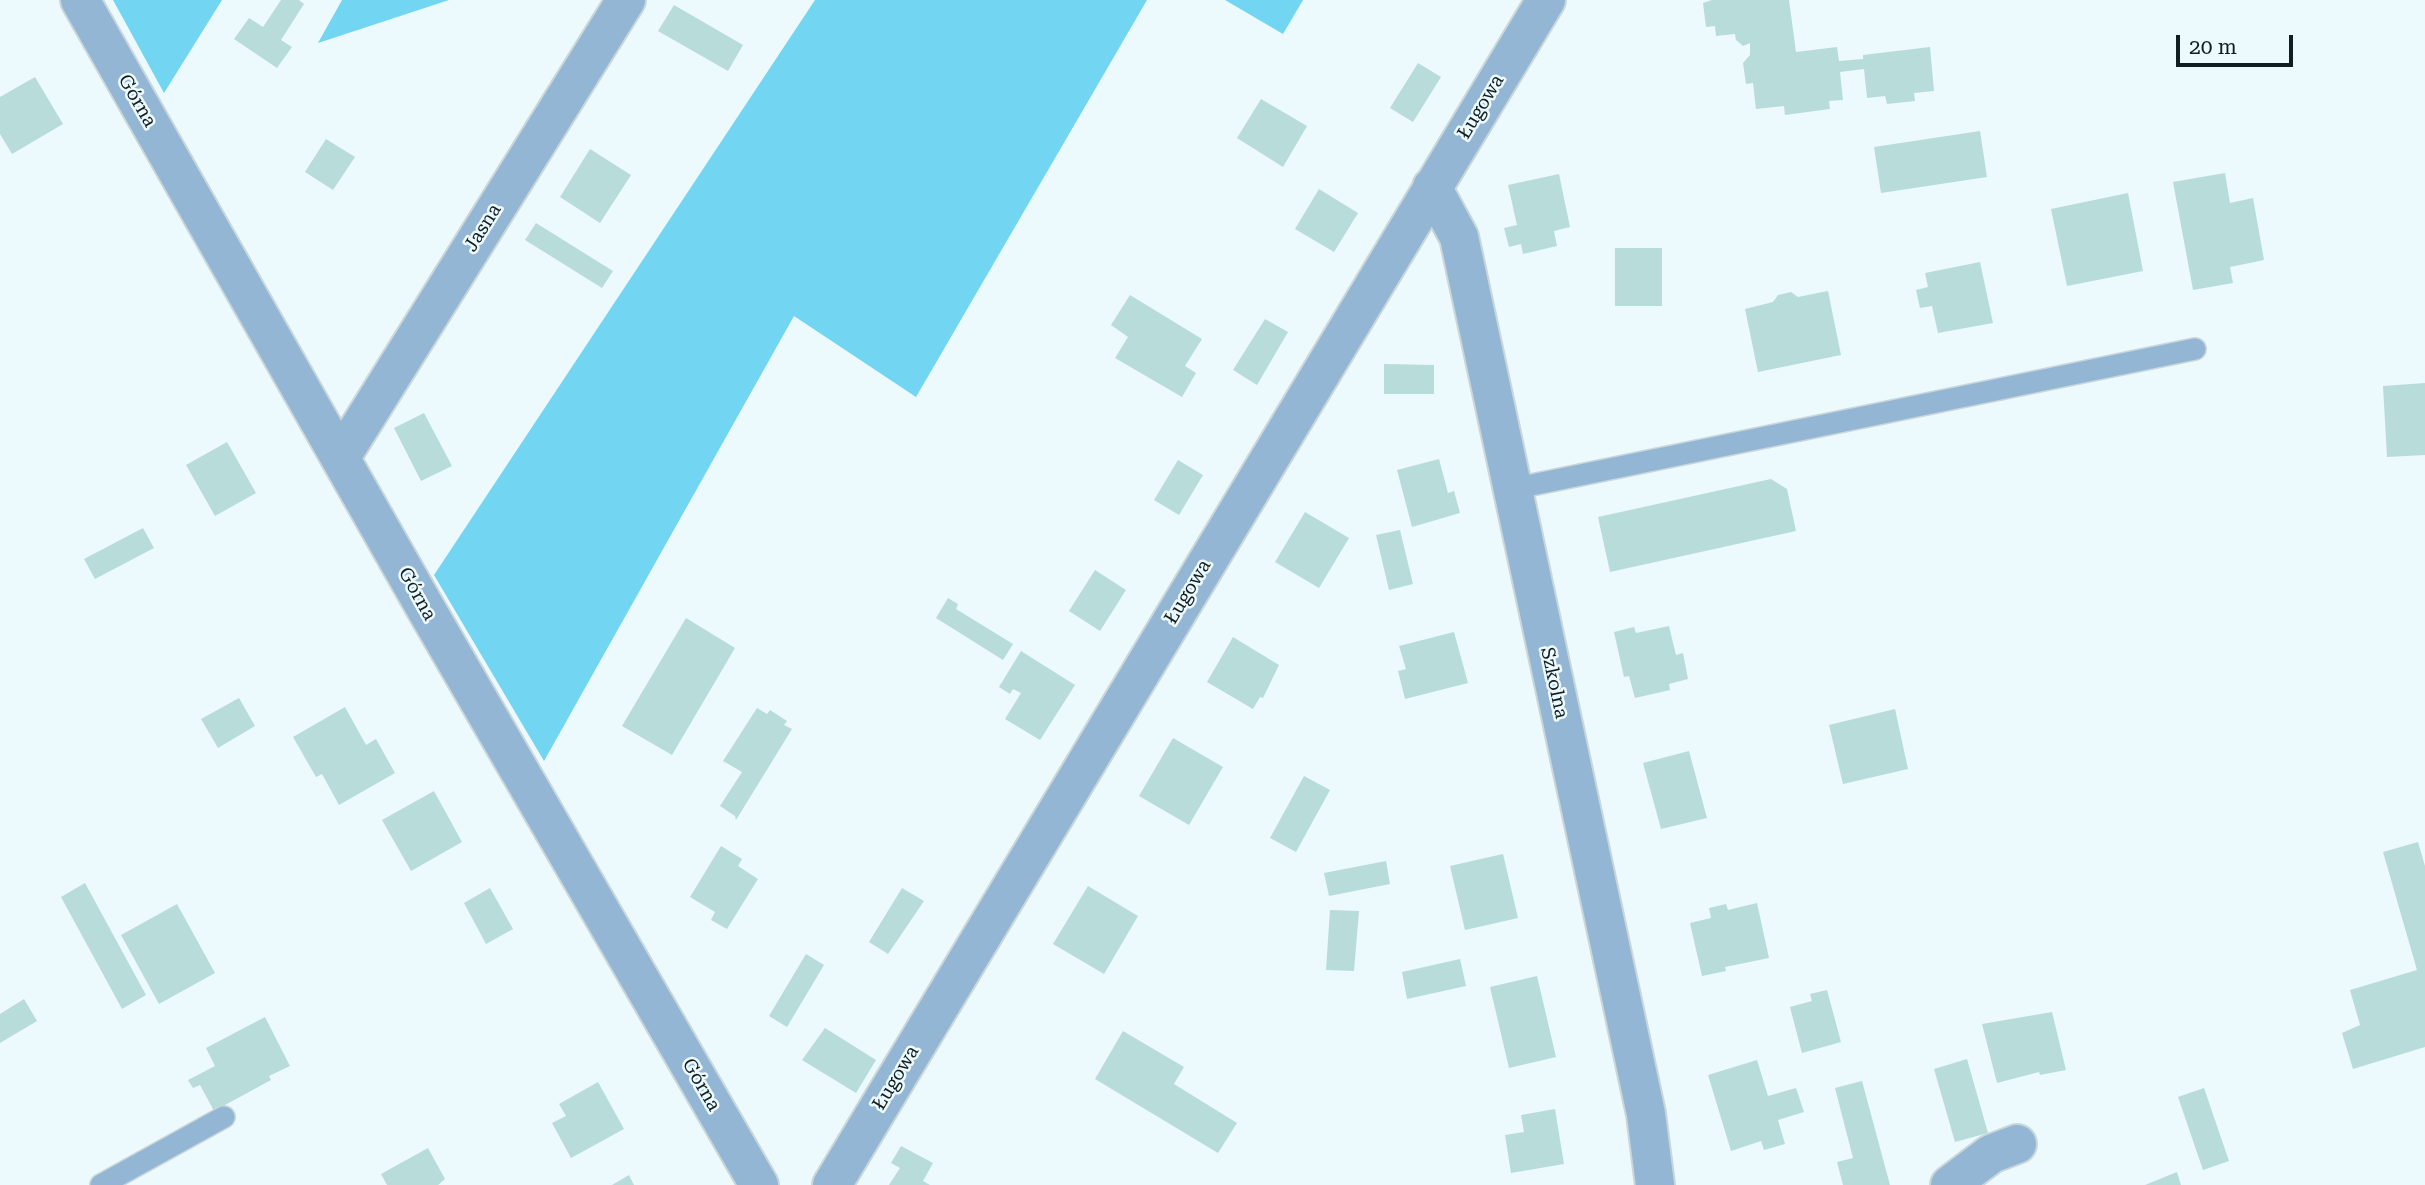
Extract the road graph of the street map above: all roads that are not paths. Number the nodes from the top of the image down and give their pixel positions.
1 (80, 0) edge
2 (626, 0) edge
3 (1546, 0) edge
4 (1432, 187) junction
5 (2195, 349) dead end
6 (341, 457) junction
7 (1512, 489) junction
8 (224, 1117) dead end
9 (2017, 1144) dead end
10 (101, 1185) edge
11 (759, 1185) edge
12 (832, 1185) edge
13 (1655, 1185) edge
14 (1950, 1185) edge

1 - 6 street, Górna
2 - 6 street, Jasna
3 - 4 street, Ługowa
4 - 7 street, Szkolna
4 - 12 street, Ługowa
5 - 7 lane
6 - 11 street, Górna
7 - 13 street, Szkolna
8 - 10 lane
9 - 14 street

